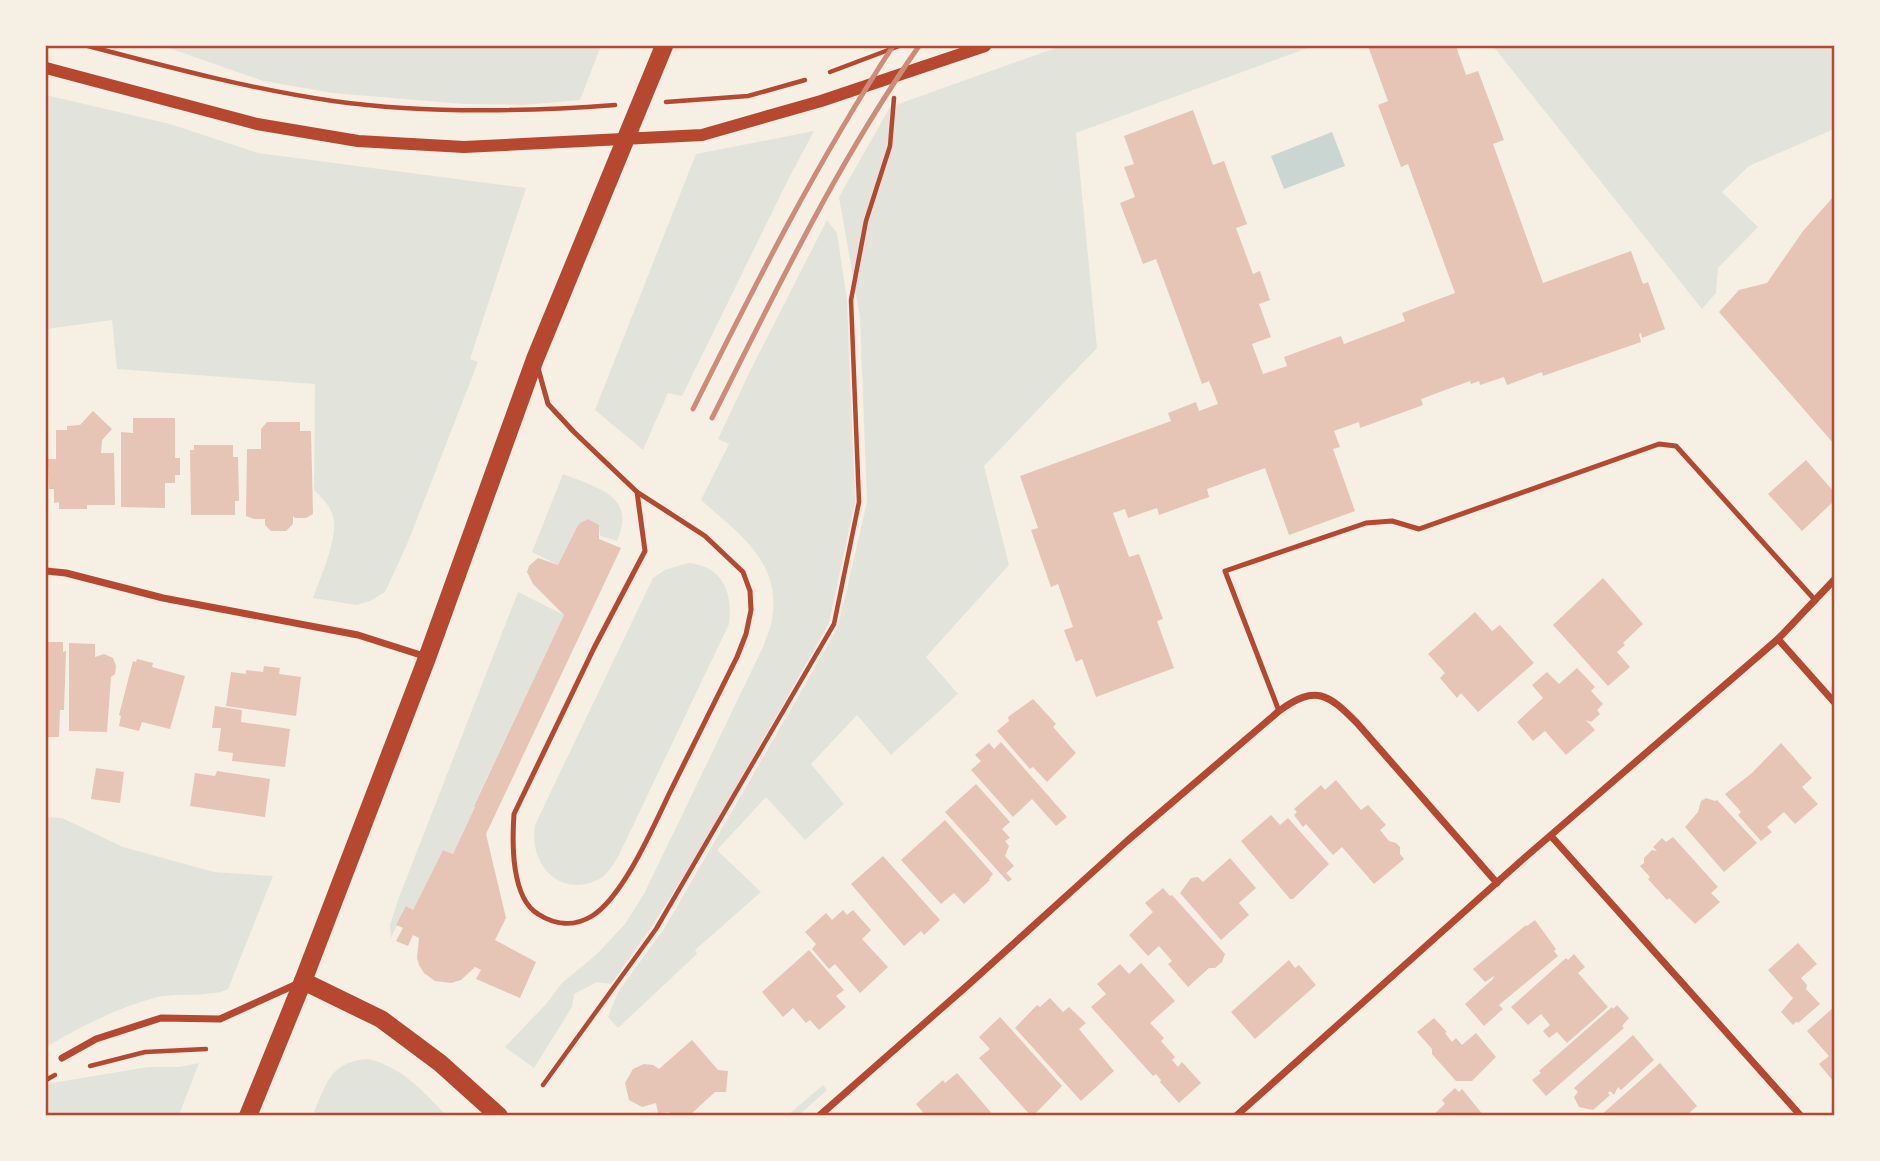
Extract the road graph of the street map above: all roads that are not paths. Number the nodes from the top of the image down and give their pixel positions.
1 (664, 46) edge
2 (985, 46) edge
3 (46, 68) edge
4 (535, 359) junction
5 (637, 492) junction
6 (46, 571) edge
7 (1835, 580) edge
8 (1815, 600) junction
9 (1778, 639) junction
10 (427, 658) junction
11 (1835, 702) edge
12 (1279, 711) junction
13 (1551, 835) junction
14 (1497, 883) junction
15 (303, 981) junction
16 (62, 1058) dead end
17 (248, 1115) edge
18 (499, 1115) edge
19 (819, 1115) edge
20 (1236, 1115) edge
21 (1801, 1115) edge

1 - 4 main road
2 - 3 street
4 - 5 lane
4 - 10 main road
5 - 5 lane
6 - 10 street
7 - 8 street
8 - 9 street
8 - 12 lane
9 - 11 street
9 - 13 street
10 - 15 main road
12 - 14 street
12 - 19 street
13 - 14 street
13 - 21 street
14 - 20 street
15 - 16 street
15 - 17 main road
15 - 18 main road

